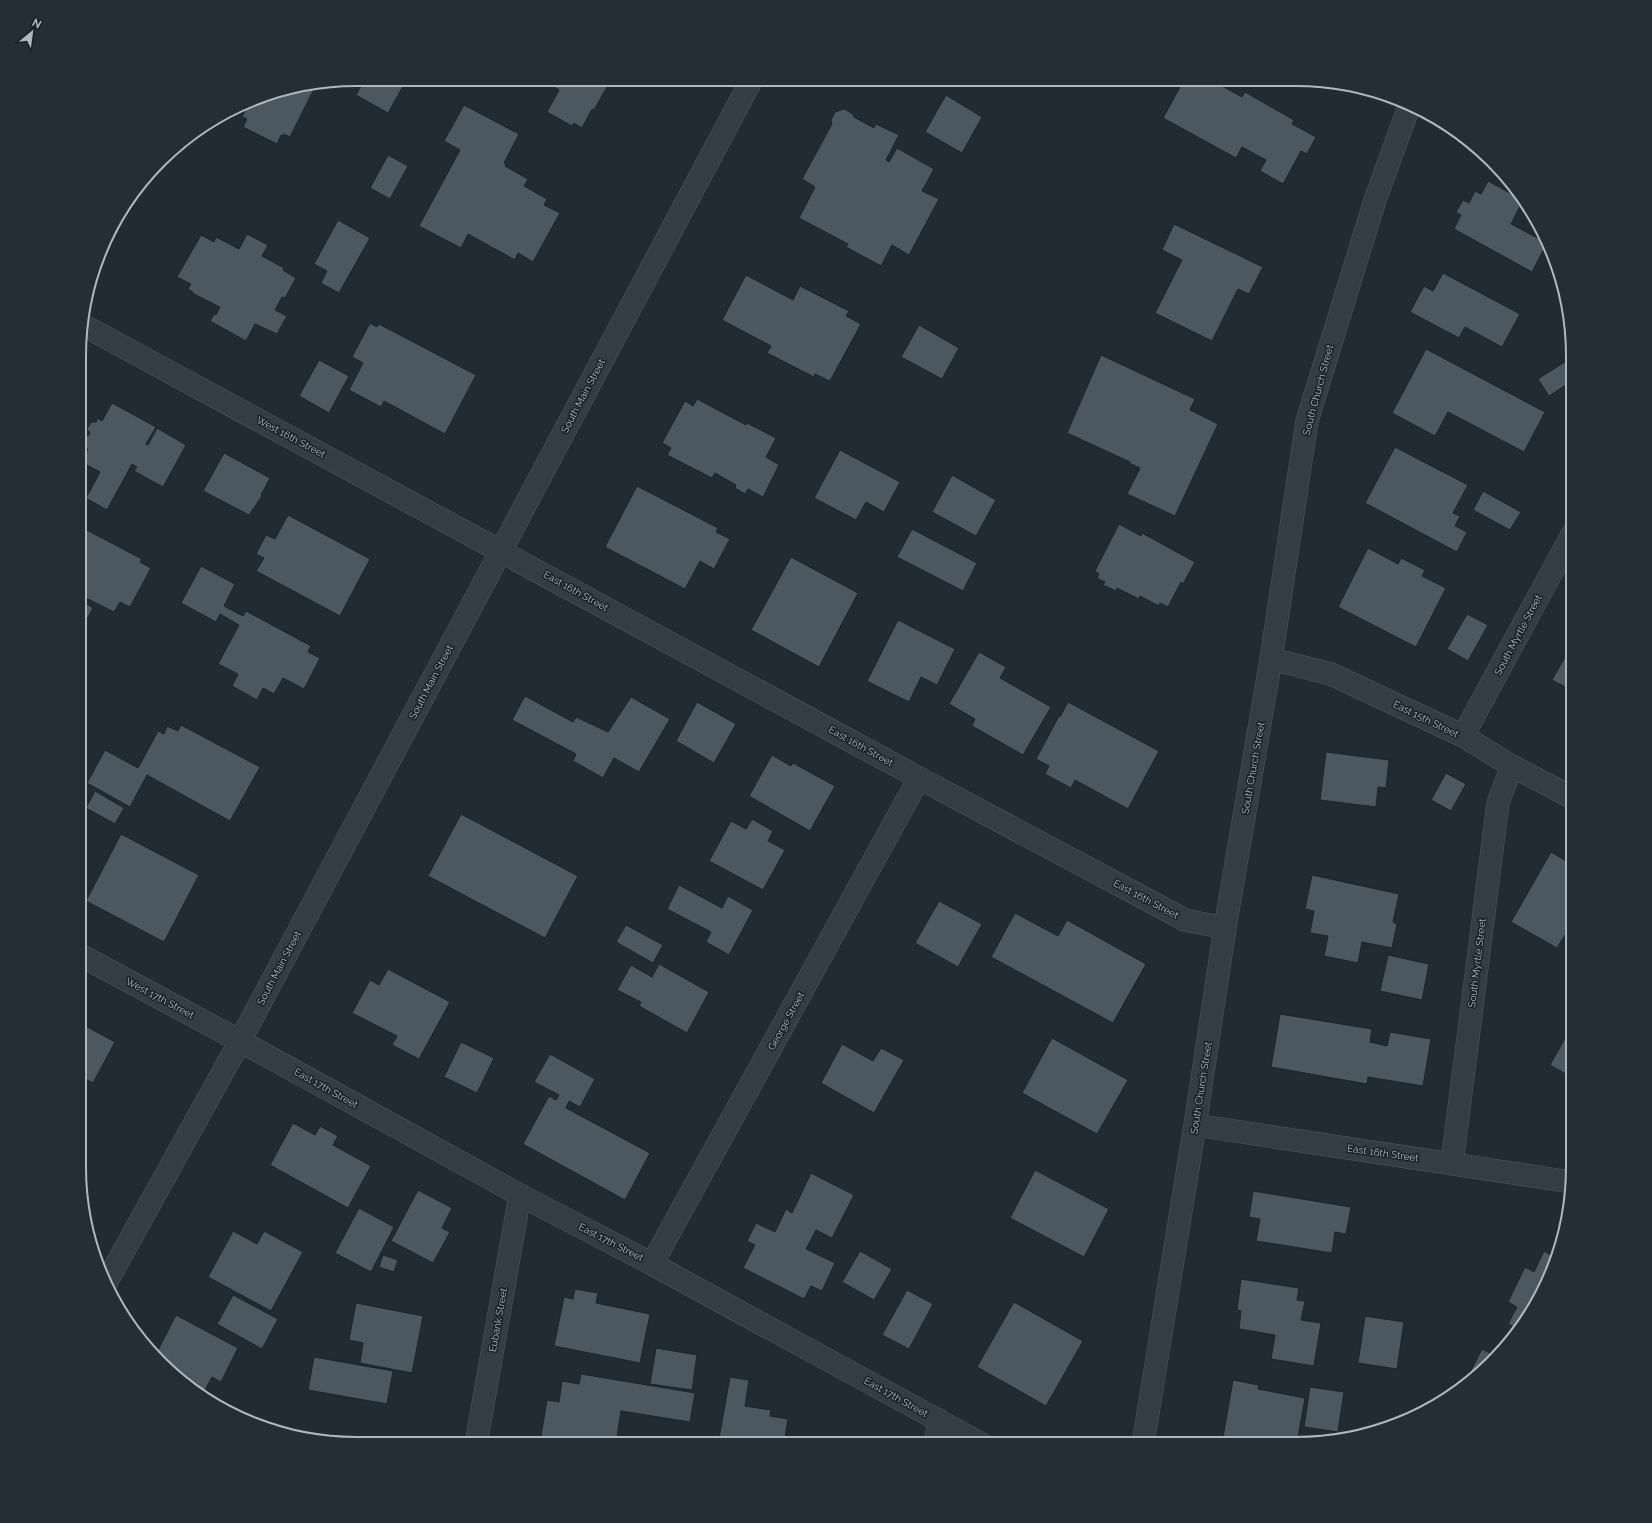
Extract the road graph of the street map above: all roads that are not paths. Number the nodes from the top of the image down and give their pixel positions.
1 (748, 86) edge
2 (1408, 111) edge
3 (88, 328) edge
4 (1566, 544) edge
5 (501, 550) junction
6 (1271, 659) junction
7 (1463, 736) junction
8 (1512, 766) junction
9 (920, 778) junction
10 (1566, 794) edge
11 (1225, 928) junction
12 (86, 958) edge
13 (240, 1041) junction
14 (1195, 1125) junction
15 (1452, 1163) junction
16 (1565, 1181) edge
17 (520, 1195) junction
18 (652, 1264) junction
19 (110, 1276) edge
20 (939, 1420) junction
21 (477, 1437) edge
22 (936, 1437) edge
23 (969, 1437) edge
24 (1144, 1437) edge

1 - 5 street, South Main Street
2 - 6 street, South Church Street
3 - 5 street, West 16th Street
4 - 7 street, South Myrtle Street
5 - 9 street, East 16th Street
5 - 13 street, South Main Street
6 - 7 street, East 15th Street
6 - 11 street, South Church Street
7 - 8 street, East 15th Street
8 - 10 street, East 15th Street
8 - 15 street, South Myrtle Street
9 - 11 street, East 16th Street
9 - 18 street, George Street
11 - 14 street, South Church Street
12 - 13 street, West 17th Street
13 - 17 street, East 17th Street
13 - 19 street, South Main Street
14 - 15 street, East 16th Street
14 - 24 street, South Church Street
15 - 16 street, East 16th Street
17 - 18 street, East 17th Street
17 - 21 street, Eubank Street
18 - 20 street, East 17th Street
20 - 22 street
20 - 23 street, East 17th Street

